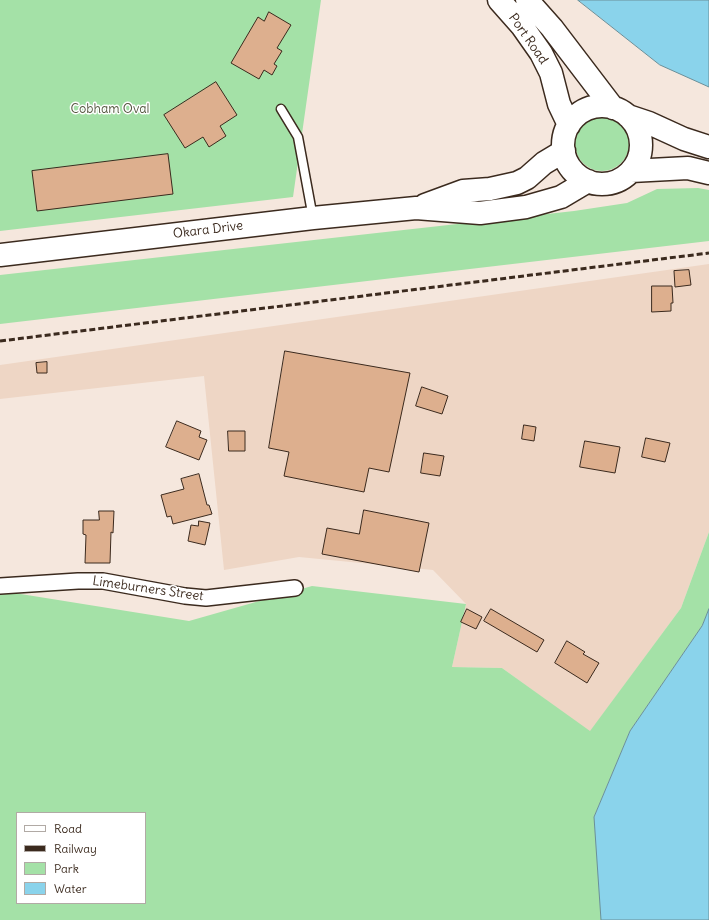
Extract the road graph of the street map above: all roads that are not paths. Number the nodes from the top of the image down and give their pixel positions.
1 (499, 0) edge
2 (527, 0) edge
3 (281, 109) dead end
4 (620, 112) junction
5 (569, 125) junction
6 (709, 147) edge
7 (564, 151) junction
8 (631, 171) junction
9 (709, 173) edge
10 (588, 181) junction
11 (416, 208) junction
12 (313, 218) junction
13 (0, 255) edge
14 (0, 586) edge
15 (296, 588) dead end

1 - 5 main road, Port Road
2 - 4 main road, Port Road
3 - 12 lane
4 - 5 main road
4 - 6 main road
4 - 8 main road
5 - 7 main road
7 - 10 main road
7 - 11 main road, Okara Drive
8 - 9 main road
8 - 10 main road
10 - 11 main road, Okara Drive
11 - 12 main road, Okara Drive
12 - 13 main road, Okara Drive
14 - 15 street, Limeburners Street

